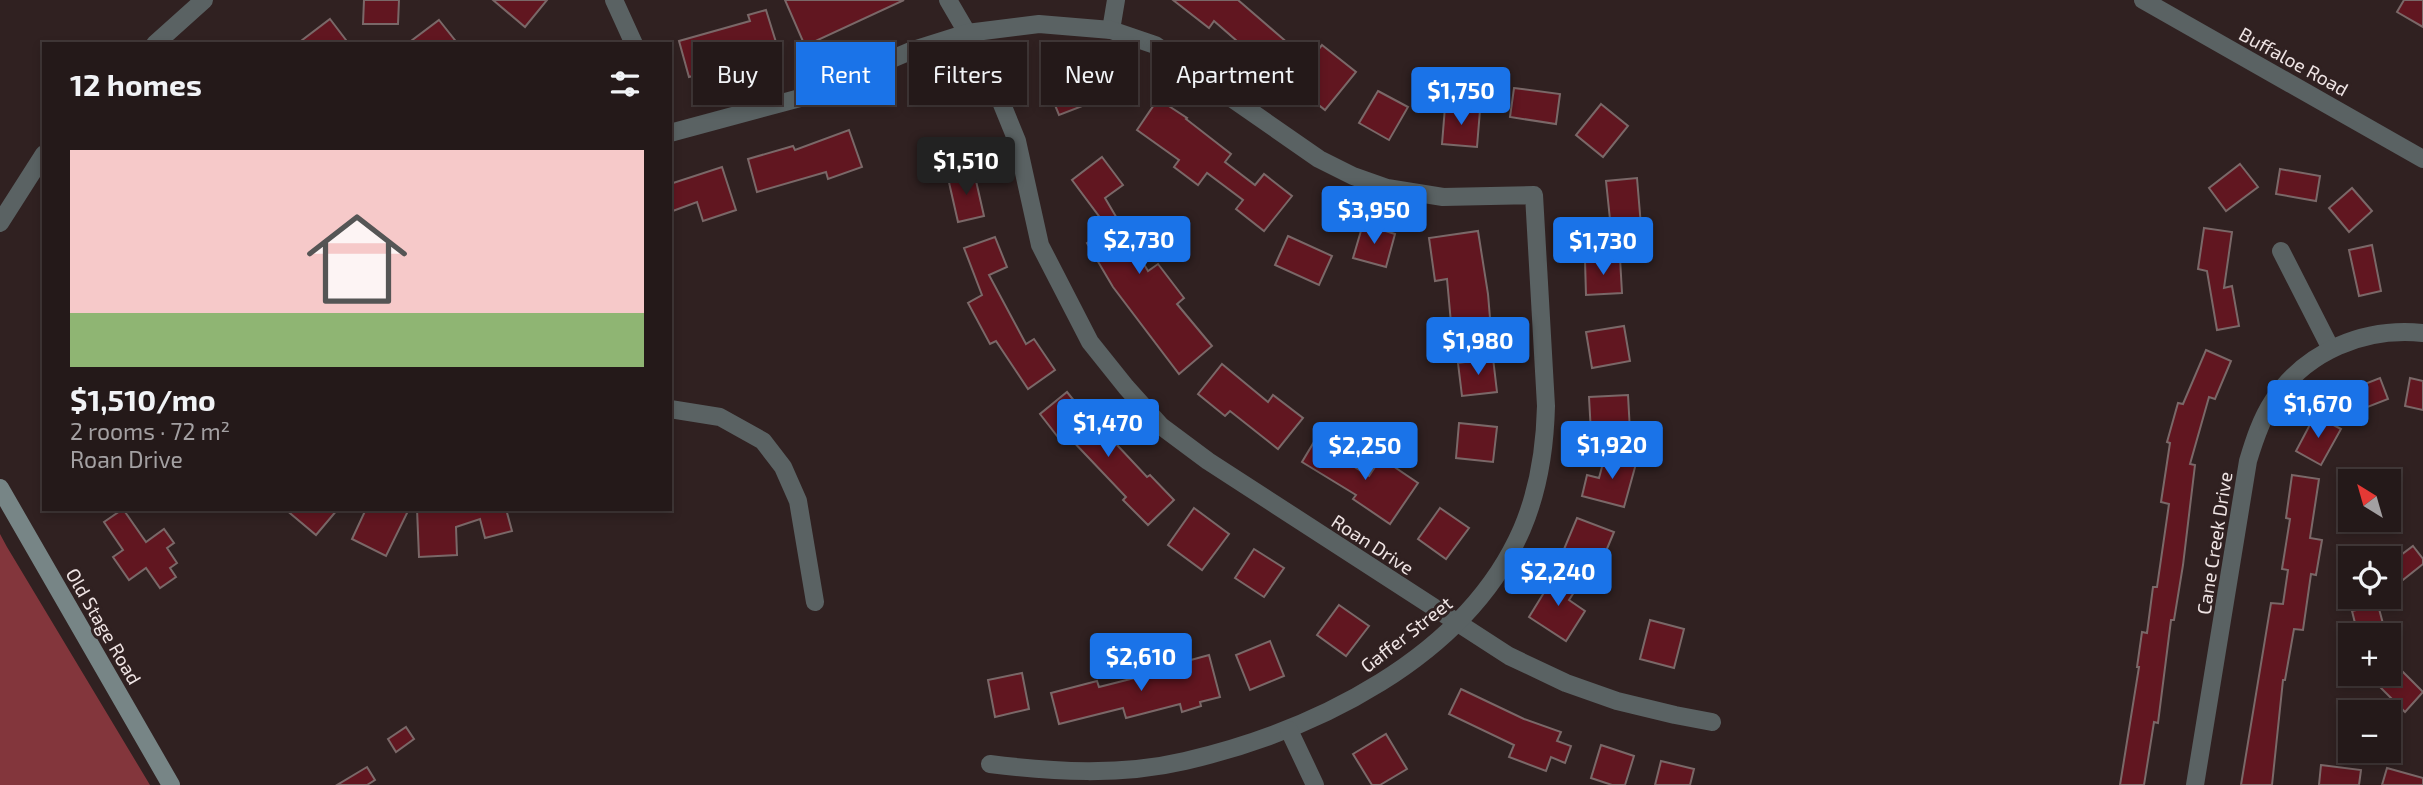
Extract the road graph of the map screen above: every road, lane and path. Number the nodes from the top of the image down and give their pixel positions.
1 (204, 0) edge
2 (614, 0) edge
3 (948, 0) edge
4 (1116, 0) edge
5 (2143, 0) edge
6 (1111, 30) junction
7 (967, 33) junction
8 (157, 42) edge
9 (633, 42) edge
10 (672, 132) edge
11 (42, 157) edge
12 (2423, 159) edge
13 (0, 223) edge
14 (2281, 251) dead end
15 (2423, 333) edge
16 (2331, 349) junction
17 (672, 409) edge
18 (0, 488) edge
19 (815, 602) dead end
20 (1456, 623) junction
21 (1712, 722) dead end
22 (1289, 730) junction
23 (990, 764) dead end
24 (171, 785) edge
25 (1315, 785) edge
26 (2195, 785) edge

1 - 8 street
2 - 9 street
3 - 7 street, Roan Drive
4 - 6 street
5 - 12 street, Buffaloe Road
6 - 7 street
6 - 20 street, Gaffer Street
7 - 10 street
7 - 20 street, Roan Drive
11 - 13 street
14 - 16 street
15 - 16 street, Cane Creek Drive
16 - 26 street, Cane Creek Drive
17 - 19 street
18 - 24 main road, Old Stage Road
20 - 21 street, Roan Drive
20 - 22 street, Gaffer Street
22 - 23 street, Gaffer Street
22 - 25 street

